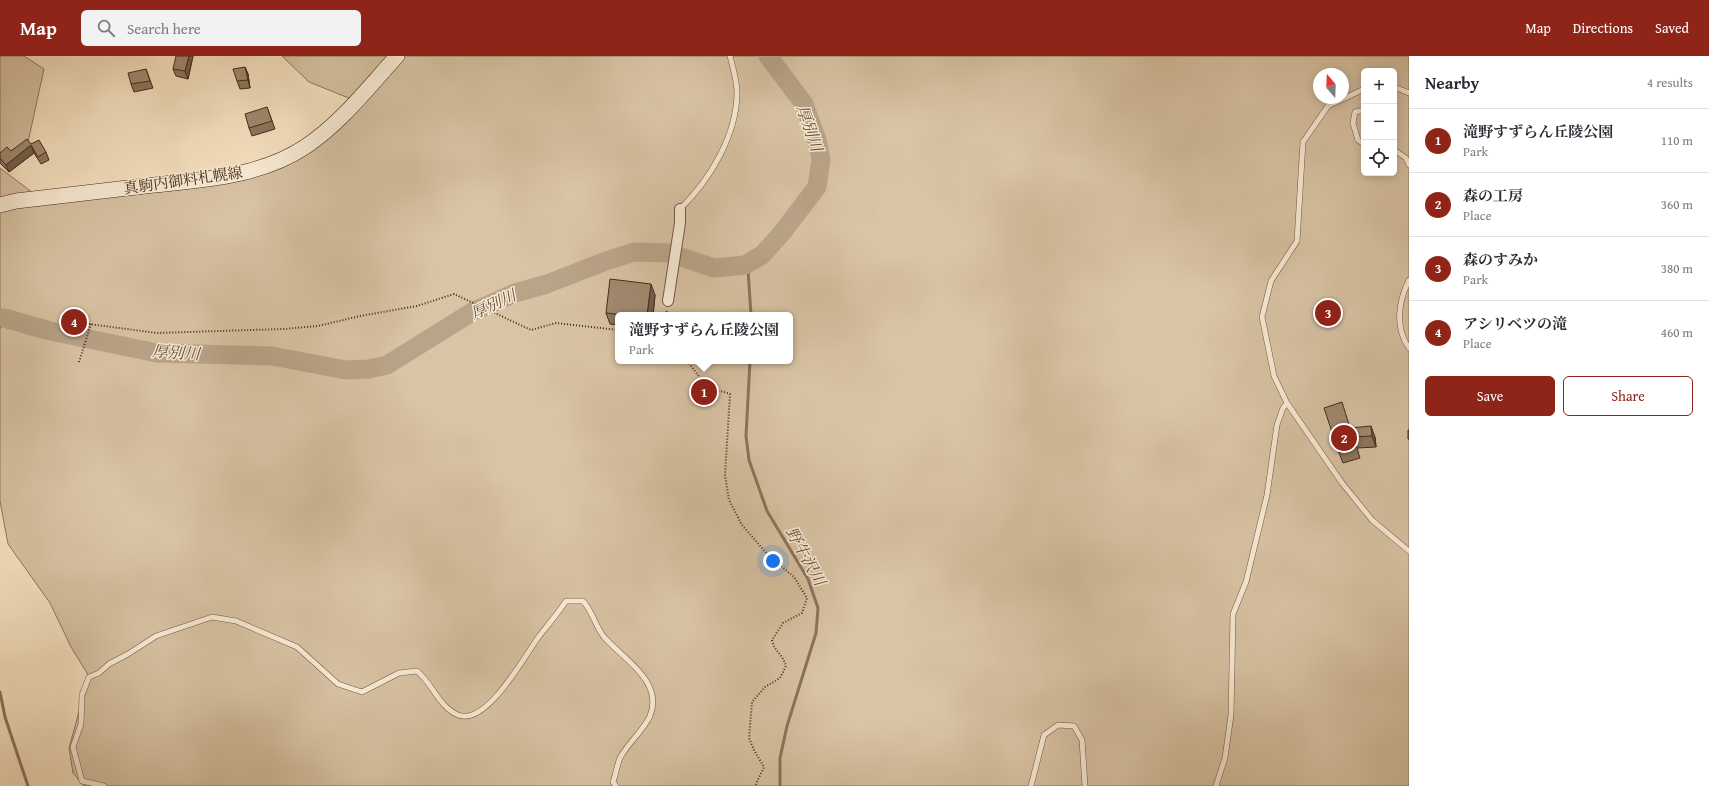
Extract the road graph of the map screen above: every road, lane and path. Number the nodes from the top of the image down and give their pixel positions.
1 (397, 56) edge
2 (730, 56) edge
3 (1397, 88) edge
4 (1361, 90) edge
5 (1409, 93) edge
6 (1361, 111) edge
7 (1361, 142) edge
8 (1397, 152) edge
9 (1409, 165) edge
10 (0, 205) edge
11 (680, 209) joint
12 (1409, 280) edge
13 (668, 301) dead end
14 (74, 322) dead end
15 (91, 324) junction
16 (615, 330) edge
17 (1409, 348) edge
18 (79, 362) dead end
19 (689, 364) edge
20 (1287, 403) junction
21 (1409, 551) edge
22 (104, 786) edge
23 (616, 786) edge
24 (755, 786) edge
25 (1031, 786) edge
26 (1085, 786) edge
27 (1216, 786) edge

1 - 10 main road, 真駒内御料札幌線
2 - 11 lane
3 - 5 lane
4 - 20 lane
6 - 7 lane
8 - 9 lane
11 - 13 street
12 - 17 lane
14 - 15 path
15 - 16 path
15 - 18 path
19 - 24 path
20 - 21 lane
20 - 27 lane
22 - 23 lane
25 - 26 lane

